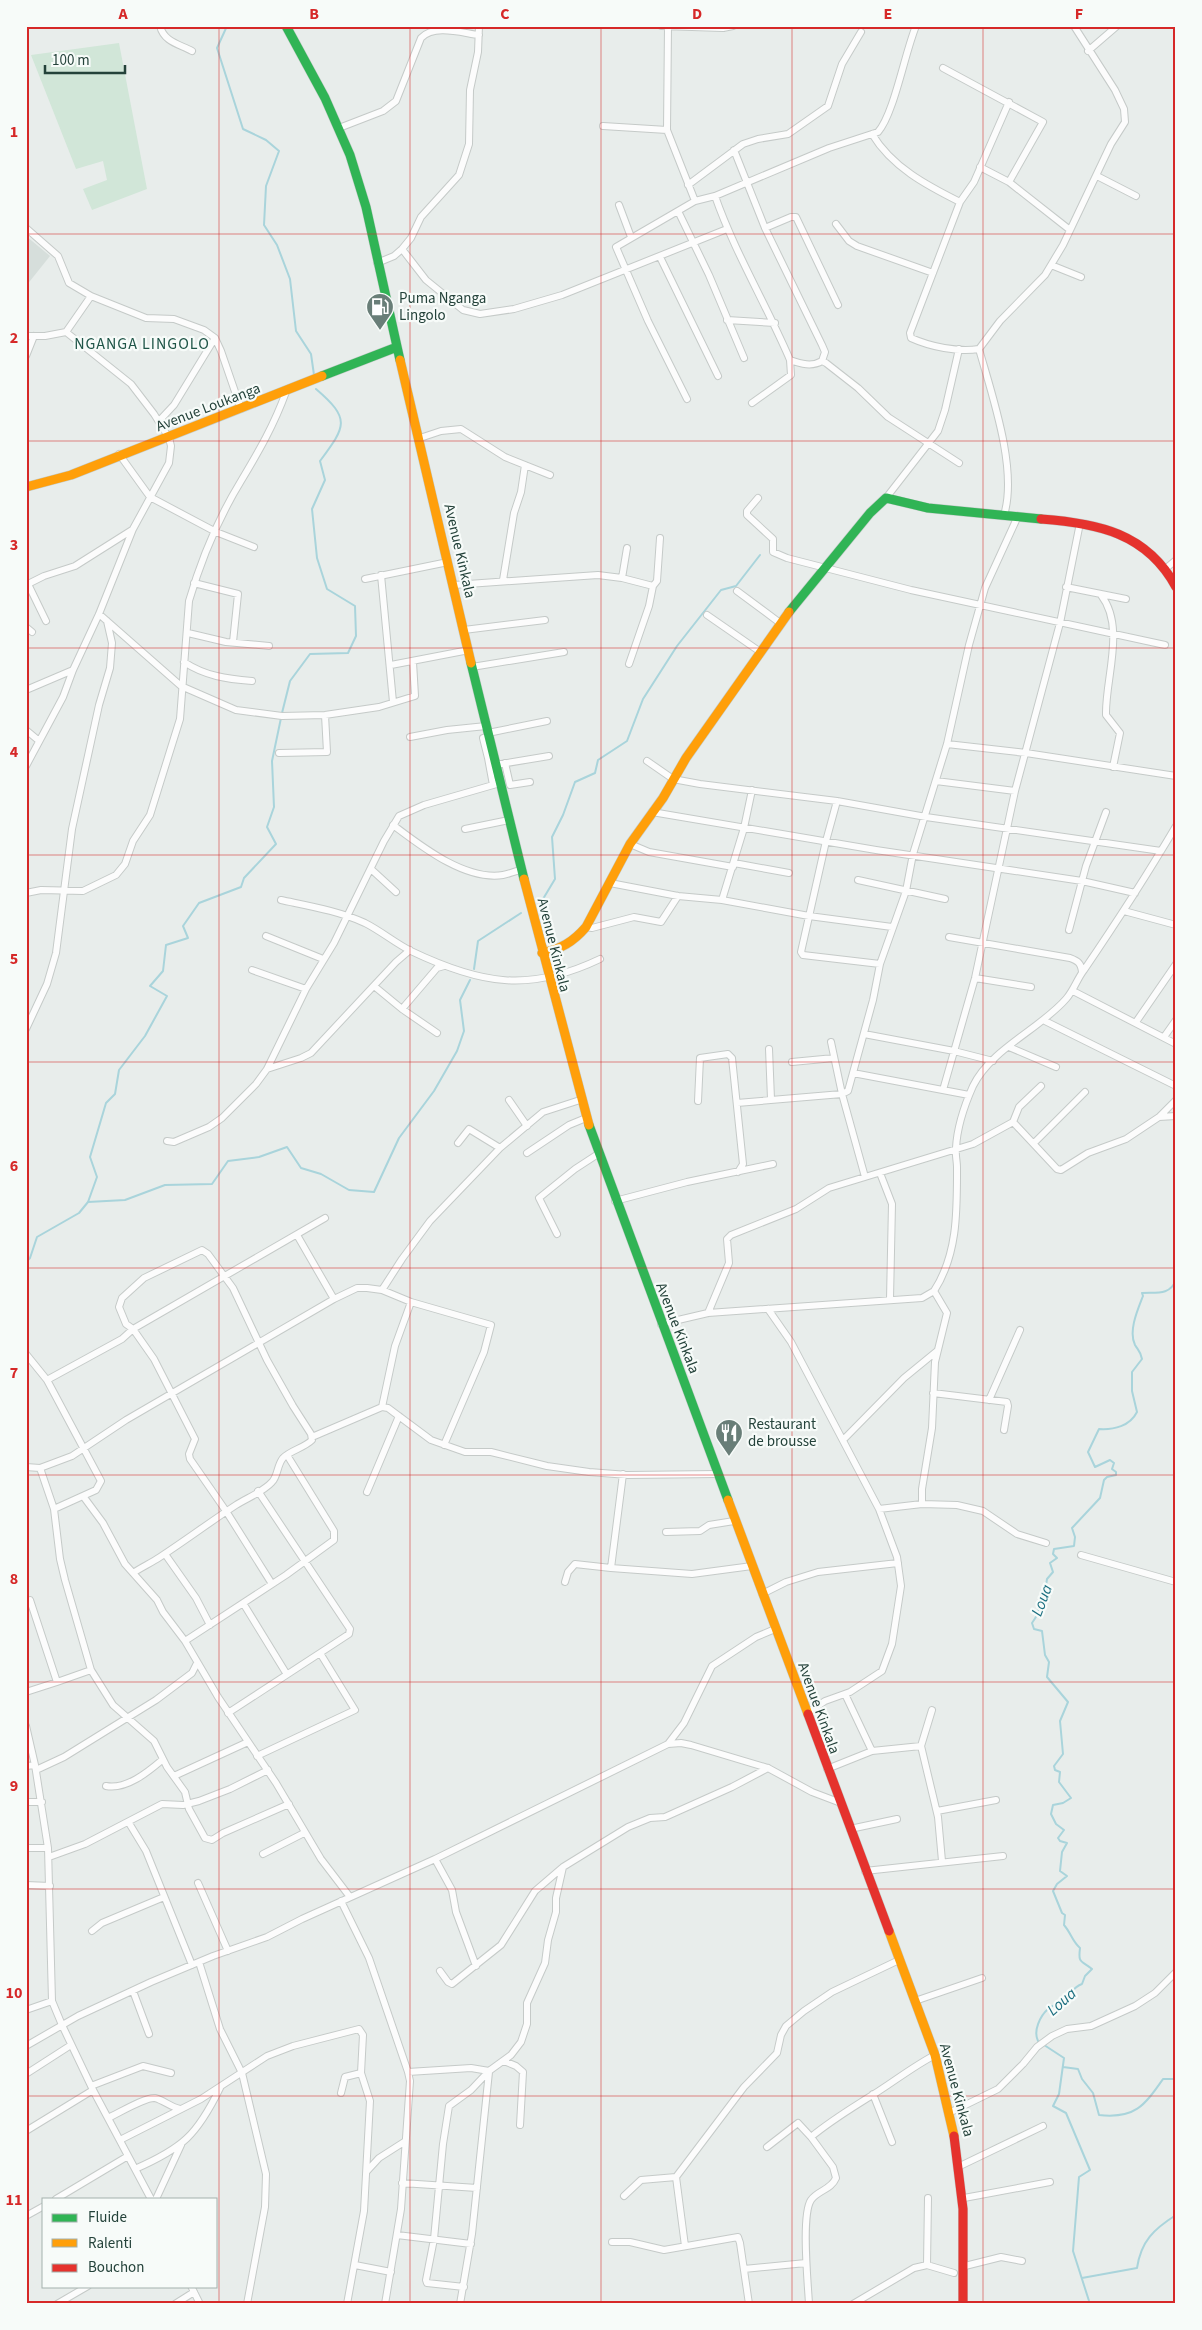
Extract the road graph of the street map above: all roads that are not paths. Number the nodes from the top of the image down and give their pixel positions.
1 (160, 26) edge
2 (286, 26) edge
3 (479, 26) edge
4 (661, 26) edge
5 (733, 26) edge
6 (916, 26) edge
7 (1074, 26) edge
8 (1117, 26) edge
9 (668, 27) edge
10 (723, 27) edge
11 (861, 32) dead end
12 (479, 35) junction
13 (192, 51) dead end
14 (1088, 51) junction
15 (943, 68) dead end
16 (1009, 102) junction
17 (603, 126) dead end
18 (338, 128) junction
19 (667, 130) junction
20 (872, 134) junction
21 (734, 150) junction
22 (980, 167) junction
23 (1097, 176) junction
24 (1009, 182) junction
25 (747, 183) junction
26 (688, 185) junction
27 (715, 196) junction
28 (1136, 196) dead end
29 (694, 201) junction
30 (960, 202) junction
31 (619, 205) dead end
32 (678, 211) junction
33 (836, 224) dead end
34 (26, 228) edge
35 (765, 228) junction
36 (727, 229) junction
37 (1070, 230) junction
38 (631, 237) junction
39 (694, 243) junction
40 (402, 249) junction
41 (660, 257) junction
42 (377, 263) junction
43 (1051, 265) junction
44 (625, 269) junction
45 (933, 273) junction
46 (1081, 277) dead end
47 (90, 296) junction
48 (838, 305) dead end
49 (727, 320) junction
50 (774, 323) junction
51 (66, 332) junction
52 (26, 336) edge
53 (34, 336) junction
54 (215, 338) junction
55 (397, 347) junction
56 (959, 349) junction
57 (979, 349) junction
58 (26, 356) edge
59 (744, 358) dead end
60 (790, 360) junction
61 (822, 361) junction
62 (718, 376) dead end
63 (286, 392) junction
64 (687, 399) dead end
65 (752, 403) dead end
66 (241, 409) junction
67 (159, 421) junction
68 (169, 438) junction
69 (420, 438) junction
70 (929, 444) junction
71 (119, 454) junction
72 (959, 463) dead end
73 (524, 465) junction
74 (550, 475) dead end
75 (26, 487) edge
76 (150, 497) junction
77 (758, 498) dead end
78 (886, 498) junction
79 (1004, 515) junction
80 (1018, 516) junction
81 (1080, 523) junction
82 (133, 529) junction
83 (216, 532) junction
84 (660, 538) dead end
85 (254, 547) dead end
86 (627, 548) dead end
87 (1176, 560) edge
88 (448, 562) junction
89 (824, 568) junction
90 (1164, 570) junction
91 (381, 575) junction
92 (365, 578) dead end
93 (622, 578) junction
94 (503, 580) junction
95 (194, 583) junction
96 (27, 584) edge
97 (454, 585) junction
98 (653, 586) junction
99 (1066, 587) junction
100 (1176, 587) edge
101 (737, 591) dead end
102 (1101, 595) junction
103 (1126, 599) dead end
104 (981, 604) junction
105 (99, 614) junction
106 (707, 615) dead end
107 (545, 620) dead end
108 (46, 621) dead end
109 (107, 621) junction
110 (1060, 622) junction
111 (780, 623) junction
112 (464, 630) junction
113 (188, 633) junction
114 (1113, 635) junction
115 (233, 642) junction
116 (1165, 644) dead end
117 (269, 646) dead end
118 (469, 650) junction
119 (759, 651) junction
120 (564, 652) dead end
121 (184, 662) junction
122 (413, 662) junction
123 (629, 664) dead end
124 (391, 665) junction
125 (472, 667) junction
126 (73, 670) junction
127 (252, 682) dead end
128 (181, 686) junction
129 (26, 690) edge
130 (393, 702) junction
131 (325, 715) junction
132 (546, 721) dead end
133 (26, 730) edge
134 (485, 732) junction
135 (410, 738) dead end
136 (38, 740) junction
137 (947, 744) junction
138 (279, 753) dead end
139 (1026, 753) junction
140 (549, 756) dead end
141 (495, 761) junction
142 (647, 761) dead end
143 (26, 766) edge
144 (1113, 768) junction
145 (1176, 776) edge
146 (673, 779) junction
147 (499, 780) junction
148 (936, 781) junction
149 (530, 782) dead end
150 (752, 790) junction
151 (1015, 791) junction
152 (837, 801) junction
153 (652, 812) junction
154 (1106, 812) dead end
155 (926, 817) junction
156 (509, 820) junction
157 (392, 825) junction
158 (1176, 826) edge
159 (744, 828) junction
160 (1007, 828) junction
161 (465, 829) dead end
162 (826, 841) junction
163 (1096, 841) junction
164 (630, 844) junction
165 (1161, 851) junction
166 (913, 854) junction
167 (734, 865) junction
168 (998, 867) junction
169 (372, 870) junction
170 (521, 870) junction
171 (789, 873) dead end
172 (858, 880) dead end
173 (1082, 881) junction
174 (610, 883) junction
175 (66, 890) junction
176 (906, 891) junction
177 (26, 892) edge
178 (396, 892) dead end
179 (1135, 893) junction
180 (678, 896) junction
181 (945, 899) dead end
182 (281, 900) dead end
183 (722, 900) junction
184 (1124, 911) junction
185 (348, 916) junction
186 (809, 916) junction
187 (1176, 925) edge
188 (586, 927) junction
189 (892, 927) junction
190 (1069, 930) dead end
191 (266, 936) dead end
192 (949, 937) dead end
193 (981, 941) junction
194 (410, 950) junction
195 (542, 953) junction
196 (600, 959) dead end
197 (323, 960) junction
198 (880, 964) junction
199 (1176, 964) edge
200 (445, 966) junction
201 (252, 970) dead end
202 (1082, 972) junction
203 (549, 978) junction
204 (975, 978) junction
205 (374, 986) junction
206 (1031, 987) dead end
207 (306, 990) junction
208 (1072, 991) junction
209 (402, 1009) junction
210 (1176, 1020) edge
211 (1045, 1021) junction
212 (1136, 1022) junction
213 (26, 1029) edge
214 (437, 1033) dead end
215 (864, 1034) junction
216 (1164, 1037) junction
217 (831, 1042) dead end
218 (1176, 1044) edge
219 (1009, 1047) junction
220 (769, 1049) dead end
221 (954, 1051) junction
222 (834, 1058) junction
223 (792, 1062) dead end
224 (993, 1062) junction
225 (1056, 1067) dead end
226 (267, 1069) junction
227 (853, 1073) junction
228 (1041, 1086) dead end
229 (1176, 1086) edge
230 (943, 1090) junction
231 (1085, 1092) dead end
232 (842, 1094) junction
233 (969, 1096) junction
234 (771, 1099) junction
235 (509, 1100) dead end
236 (580, 1100) junction
237 (1176, 1100) edge
238 (698, 1101) dead end
239 (737, 1103) junction
240 (1176, 1116) edge
241 (1159, 1117) junction
242 (586, 1118) junction
243 (1013, 1122) junction
244 (527, 1126) junction
245 (167, 1141) dead end
246 (458, 1143) dead end
247 (1034, 1143) junction
248 (500, 1148) junction
249 (956, 1148) junction
250 (527, 1153) dead end
251 (598, 1154) junction
252 (773, 1164) dead end
253 (738, 1172) junction
254 (880, 1173) junction
255 (866, 1177) junction
256 (615, 1201) junction
257 (325, 1218) dead end
258 (557, 1234) dead end
259 (297, 1235) junction
260 (225, 1276) junction
261 (382, 1290) junction
262 (934, 1291) junction
263 (334, 1299) junction
264 (890, 1299) junction
265 (411, 1302) junction
266 (768, 1309) junction
267 (708, 1313) junction
268 (661, 1324) junction
269 (133, 1329) junction
270 (1020, 1330) dead end
271 (260, 1344) junction
272 (938, 1350) junction
273 (26, 1354) edge
274 (47, 1380) junction
275 (933, 1393) junction
276 (171, 1394) junction
277 (989, 1400) junction
278 (382, 1407) junction
279 (399, 1416) junction
280 (1004, 1430) dead end
281 (312, 1437) junction
282 (844, 1439) junction
283 (444, 1445) junction
284 (84, 1448) junction
285 (287, 1455) junction
286 (26, 1467) edge
287 (40, 1468) junction
288 (623, 1474) junction
289 (717, 1474) junction
290 (258, 1491) junction
291 (366, 1492) dead end
292 (83, 1496) junction
293 (922, 1504) junction
294 (879, 1509) junction
295 (54, 1510) junction
296 (226, 1511) junction
297 (734, 1521) junction
298 (666, 1532) dead end
299 (1046, 1543) dead end
300 (165, 1554) junction
301 (1081, 1555) dead end
302 (304, 1562) junction
303 (898, 1563) junction
304 (752, 1566) junction
305 (611, 1568) junction
306 (133, 1573) junction
307 (565, 1582) dead end
308 (1176, 1582) edge
309 (272, 1584) junction
310 (762, 1594) junction
311 (30, 1600) dead end
312 (243, 1603) junction
313 (210, 1625) junction
314 (775, 1629) junction
315 (185, 1641) junction
316 (320, 1653) junction
317 (197, 1663) junction
318 (91, 1670) junction
319 (286, 1673) junction
320 (57, 1682) junction
321 (26, 1692) edge
322 (845, 1694) junction
323 (932, 1710) dead end
324 (228, 1712) junction
325 (807, 1713) junction
326 (128, 1718) junction
327 (26, 1727) edge
328 (248, 1742) junction
329 (668, 1744) junction
330 (921, 1746) junction
331 (872, 1751) junction
332 (257, 1756) junction
333 (162, 1760) junction
334 (26, 1766) edge
335 (36, 1768) junction
336 (768, 1768) junction
337 (827, 1769) junction
338 (268, 1770) junction
339 (174, 1776) junction
340 (106, 1786) dead end
341 (996, 1800) dead end
342 (26, 1802) edge
343 (42, 1802) junction
344 (841, 1803) junction
345 (189, 1804) junction
346 (288, 1804) junction
347 (937, 1811) junction
348 (898, 1819) dead end
349 (129, 1823) junction
350 (850, 1829) junction
351 (304, 1833) junction
352 (26, 1848) edge
353 (48, 1848) junction
354 (263, 1854) dead end
355 (1003, 1856) dead end
356 (49, 1857) junction
357 (435, 1859) junction
358 (942, 1861) junction
359 (563, 1866) junction
360 (865, 1871) junction
361 (198, 1883) dead end
362 (26, 1885) edge
363 (50, 1886) junction
364 (164, 1897) junction
365 (350, 1897) junction
366 (341, 1901) junction
367 (92, 1931) dead end
368 (228, 1951) junction
369 (899, 1960) junction
370 (199, 1962) junction
371 (192, 1965) junction
372 (476, 1966) junction
373 (440, 1971) dead end
374 (1176, 1972) edge
375 (982, 1978) dead end
376 (132, 1991) junction
377 (52, 2001) junction
378 (914, 2001) junction
379 (26, 2010) edge
380 (62, 2025) junction
381 (149, 2034) dead end
382 (26, 2046) edge
383 (72, 2046) junction
384 (935, 2055) junction
385 (504, 2061) junction
386 (489, 2071) junction
387 (408, 2072) junction
388 (242, 2073) junction
389 (361, 2073) junction
390 (26, 2074) edge
391 (171, 2074) dead end
392 (221, 2087) junction
393 (92, 2088) junction
394 (341, 2093) dead end
395 (873, 2094) junction
396 (180, 2109) junction
397 (951, 2112) junction
398 (108, 2118) junction
399 (520, 2125) dead end
400 (1043, 2126) dead end
401 (26, 2131) edge
402 (811, 2137) junction
403 (120, 2140) junction
404 (404, 2142) junction
405 (892, 2142) dead end
406 (182, 2144) junction
407 (767, 2147) dead end
408 (388, 2154) junction
409 (128, 2156) junction
410 (403, 2166) junction
411 (960, 2166) junction
412 (135, 2169) junction
413 (367, 2170) junction
414 (676, 2177) junction
415 (1050, 2182) dead end
416 (402, 2183) junction
417 (440, 2185) junction
418 (477, 2188) junction
419 (624, 2196) dead end
420 (58, 2198) edge
421 (150, 2198) edge
422 (156, 2198) edge
423 (928, 2198) dead end
424 (964, 2198) junction
425 (42, 2207) edge
426 (26, 2216) edge
427 (397, 2235) junction
428 (434, 2239) junction
429 (612, 2242) dead end
430 (470, 2244) junction
431 (685, 2246) junction
432 (1022, 2261) dead end
433 (806, 2263) junction
434 (355, 2264) junction
435 (926, 2265) junction
436 (965, 2266) junction
437 (744, 2269) junction
438 (391, 2272) junction
439 (954, 2273) dead end
440 (464, 2287) junction
441 (85, 2288) edge
442 (192, 2289) edge
443 (57, 2304) edge
444 (175, 2304) edge
445 (200, 2304) edge
446 (247, 2304) edge
447 (347, 2304) edge
448 (385, 2304) edge
449 (460, 2304) edge
450 (749, 2304) edge
451 (809, 2304) edge
452 (853, 2304) edge
453 (963, 2304) edge

1 - 13 street
2 - 18 main road, Avenue Kinkala
3 - 12 street
4 - 9 street
5 - 10 street
6 - 20 street
7 - 14 street
8 - 14 street
9 - 10 street
9 - 19 street
11 - 21 street
12 - 18 street
12 - 40 street
14 - 23 street
15 - 16 street
16 - 22 street
16 - 24 street
17 - 19 street
18 - 42 main road, Avenue Kinkala
19 - 26 street
20 - 25 street
20 - 30 street
21 - 25 street
21 - 26 street
22 - 24 street
22 - 30 street
23 - 28 street
23 - 37 street
24 - 37 street
25 - 27 street
25 - 35 street
26 - 29 street
27 - 29 street
27 - 36 street
29 - 32 street
30 - 45 street
31 - 38 street
32 - 38 street
32 - 39 street
33 - 45 street
34 - 47 street
35 - 48 street
35 - 61 street
36 - 39 street
36 - 50 street
37 - 43 street
38 - 44 street
39 - 41 street
39 - 49 street
40 - 42 street
40 - 44 street
41 - 44 street
41 - 62 street
42 - 55 main road, Avenue Kinkala
43 - 46 street
43 - 57 street
44 - 64 street
45 - 56 street
47 - 51 street
47 - 54 street
49 - 50 street
49 - 59 street
50 - 60 street
51 - 53 street
51 - 67 street
52 - 53 street
53 - 58 street
54 - 66 street
54 - 67 street
55 - 63 main road, Avenue Loukanga
55 - 69 main road, Avenue Kinkala
56 - 57 street
56 - 70 street
57 - 79 street
60 - 61 street
60 - 65 street
61 - 70 street
63 - 66 main road, Avenue Loukanga
63 - 83 street
66 - 68 main road, Avenue Loukanga
67 - 68 street
68 - 71 main road, Avenue Loukanga
68 - 76 street
69 - 73 street
69 - 88 main road, Avenue Kinkala
70 - 72 street
70 - 78 street
71 - 75 main road, Avenue Loukanga
71 - 76 street
73 - 74 street
73 - 94 street
76 - 82 street
76 - 83 street
77 - 89 street
78 - 79 main road
78 - 89 main road
79 - 80 main road
80 - 81 main road
80 - 104 street
81 - 90 main road
81 - 99 street
82 - 96 street
82 - 105 street
83 - 85 street
83 - 95 street
84 - 98 street
86 - 93 street
87 - 90 street
88 - 91 street
88 - 97 main road, Avenue Kinkala
89 - 104 street
89 - 111 main road
90 - 100 main road
91 - 92 street
91 - 124 street
93 - 94 street
93 - 98 street
94 - 97 street
95 - 113 street
95 - 115 street
96 - 108 street
97 - 112 main road, Avenue Kinkala
98 - 123 street
99 - 102 street
99 - 110 street
101 - 111 street
102 - 103 street
102 - 114 street
104 - 110 street
104 - 137 street
105 - 109 street
105 - 126 street
106 - 119 street
107 - 112 street
109 - 128 street
109 - 175 street
110 - 114 street
110 - 139 street
111 - 119 main road
112 - 118 main road, Avenue Kinkala
113 - 115 street
113 - 121 street
114 - 116 street
114 - 144 street
115 - 117 street
118 - 122 street
118 - 125 main road, Avenue Kinkala
119 - 146 main road
120 - 125 street
121 - 127 street
121 - 128 street
122 - 124 street
122 - 130 street
124 - 130 street
125 - 134 main road, Avenue Kinkala
126 - 129 street
126 - 136 street
128 - 131 street
128 - 175 street
130 - 131 street
131 - 138 street
132 - 134 street
133 - 136 street
134 - 135 street
134 - 141 main road, Avenue Kinkala
136 - 143 street
137 - 139 street
137 - 148 street
139 - 144 street
139 - 151 street
140 - 141 street
141 - 147 main road, Avenue Kinkala
142 - 146 street
144 - 145 street
146 - 150 street
146 - 153 main road
147 - 149 street
147 - 156 main road, Avenue Kinkala
147 - 157 street
148 - 151 street
148 - 155 street
150 - 152 street
150 - 159 street
151 - 160 street
152 - 155 street
152 - 162 street
153 - 159 street
153 - 164 main road
154 - 163 street
155 - 160 street
155 - 166 street
156 - 161 street
156 - 170 main road, Avenue Kinkala
157 - 169 street
157 - 170 street
158 - 165 street
159 - 162 street
159 - 167 street
160 - 163 street
160 - 168 street
162 - 166 street
162 - 186 street
163 - 165 street
163 - 173 street
164 - 167 street
164 - 174 main road
165 - 179 street
166 - 168 street
166 - 176 street
167 - 171 street
167 - 183 street
168 - 173 street
168 - 193 street
169 - 178 street
169 - 185 street
170 - 195 main road, Avenue Kinkala
172 - 176 street
173 - 179 street
173 - 190 street
174 - 180 street
174 - 188 main road
175 - 177 street
175 - 213 street
176 - 181 street
176 - 189 street
179 - 184 street
180 - 183 street
180 - 188 street
182 - 185 street
183 - 186 street
184 - 187 street
184 - 202 street
185 - 194 street
185 - 197 street
186 - 189 street
186 - 198 street
188 - 195 main road
189 - 198 street
191 - 197 street
192 - 193 street
193 - 202 street
193 - 204 street
194 - 200 street
194 - 205 street
195 - 203 main road, Avenue Kinkala
196 - 203 street
197 - 207 street
198 - 215 street
199 - 212 street
200 - 203 street
200 - 209 street
201 - 207 street
202 - 208 street
203 - 236 main road, Avenue Kinkala
204 - 206 street
204 - 221 street
205 - 209 street
205 - 226 street
207 - 226 street
208 - 211 street
208 - 212 street
209 - 214 street
210 - 216 street
211 - 219 street
211 - 229 street
212 - 216 street
215 - 221 street
215 - 227 street
216 - 218 street
217 - 222 street
219 - 224 street
219 - 225 street
220 - 234 street
221 - 224 street
221 - 230 street
222 - 223 street
222 - 232 street
224 - 233 street
226 - 245 street
227 - 230 street
227 - 232 street
228 - 243 street
230 - 233 street
231 - 247 street
232 - 234 street
232 - 255 street
233 - 249 street
234 - 239 street
235 - 244 street
236 - 242 main road, Avenue Kinkala
236 - 244 street
237 - 241 street
238 - 239 street
239 - 253 street
240 - 241 street
241 - 247 street
242 - 250 street
242 - 251 main road, Avenue Kinkala
243 - 247 street
243 - 249 street
244 - 248 street
246 - 248 street
248 - 261 street
249 - 254 street
249 - 262 street
251 - 256 main road, Avenue Kinkala
251 - 258 street
252 - 253 street
253 - 256 street
254 - 255 street
254 - 264 street
255 - 267 street
256 - 268 main road, Avenue Kinkala
257 - 259 street
259 - 260 street
259 - 263 street
260 - 269 street
260 - 269 street
260 - 271 street
261 - 263 street
261 - 265 street
262 - 264 street
262 - 272 street
263 - 271 street
264 - 266 street
265 - 278 street
265 - 283 street
266 - 267 street
266 - 282 street
267 - 268 street
268 - 289 main road, Avenue Kinkala
269 - 274 street
269 - 276 street
270 - 277 street
271 - 276 street
271 - 281 street
272 - 275 street
272 - 282 street
273 - 274 street
274 - 284 street
275 - 277 street
275 - 293 street
276 - 284 street
276 - 296 street
277 - 280 street
278 - 279 street
278 - 281 street
279 - 283 street
279 - 291 street
281 - 285 street
282 - 294 street
283 - 288 street
284 - 287 street
284 - 292 street
285 - 290 street
285 - 302 street
286 - 287 street
287 - 295 street
288 - 289 street
288 - 305 street
289 - 297 main road, Avenue Kinkala
290 - 296 street
290 - 302 street
292 - 295 street
292 - 306 street
293 - 294 street
293 - 299 street
294 - 303 street
295 - 318 street
296 - 300 street
296 - 309 street
297 - 298 street
297 - 304 main road, Avenue Kinkala
300 - 306 street
300 - 313 street
301 - 308 street
302 - 309 street
302 - 316 street
303 - 310 street
303 - 322 street
304 - 305 street
304 - 310 main road, Avenue Kinkala
305 - 307 street
306 - 315 street
309 - 312 street
310 - 314 main road, Avenue Kinkala
311 - 320 street
312 - 313 street
312 - 319 street
313 - 315 street
314 - 325 main road, Avenue Kinkala
314 - 329 street
315 - 317 street
316 - 319 street
316 - 332 street
317 - 324 street
317 - 326 street
318 - 320 street
318 - 326 street
319 - 324 street
320 - 321 street
322 - 325 street
322 - 331 street
323 - 330 street
324 - 328 street
325 - 337 main road, Avenue Kinkala
326 - 333 street
326 - 335 street
327 - 335 street
328 - 332 street
328 - 339 street
329 - 336 street
329 - 357 street
330 - 331 street
330 - 347 street
331 - 337 street
332 - 338 street
333 - 339 street
333 - 340 street
334 - 335 street
335 - 343 street
336 - 344 street
336 - 359 street
337 - 344 main road, Avenue Kinkala
338 - 345 street
338 - 346 street
339 - 345 street
341 - 347 street
342 - 343 street
343 - 353 street
344 - 350 main road, Avenue Kinkala
345 - 346 street
345 - 349 street
346 - 351 street
347 - 358 street
348 - 350 street
349 - 356 street
349 - 364 street
350 - 360 main road, Avenue Kinkala
351 - 354 street
351 - 365 street
352 - 353 street
353 - 356 street
355 - 358 street
356 - 363 street
357 - 365 street
357 - 372 street
358 - 360 street
359 - 372 street
359 - 385 street
360 - 369 main road, Avenue Kinkala
361 - 368 street
362 - 363 street
363 - 377 street
364 - 367 street
364 - 371 street
365 - 366 street
366 - 368 street
366 - 387 street
368 - 370 street
369 - 378 main road, Avenue Kinkala
369 - 414 street
370 - 371 street
370 - 388 street
371 - 376 street
372 - 373 street
374 - 397 street
375 - 378 street
376 - 380 street
376 - 381 street
377 - 379 street
377 - 380 street
378 - 384 main road, Avenue Kinkala
380 - 382 street
380 - 383 street
383 - 390 street
383 - 393 street
384 - 395 street
384 - 397 main road, Avenue Kinkala
385 - 386 street
385 - 399 street
386 - 387 street
386 - 417 street
386 - 418 street
387 - 404 street
388 - 389 street
388 - 392 street
388 - 446 street
389 - 394 street
389 - 413 street
391 - 393 street
392 - 396 street
392 - 406 street
393 - 398 street
393 - 401 street
395 - 402 street
395 - 405 street
396 - 398 street
396 - 403 street
397 - 411 main road, Avenue Kinkala
398 - 403 street
400 - 411 street
402 - 407 street
402 - 433 street
403 - 409 street
404 - 408 street
404 - 410 street
406 - 412 street
406 - 422 street
408 - 410 street
408 - 413 street
409 - 412 street
409 - 420 street
410 - 416 street
411 - 424 main road, Avenue Kinkala
412 - 421 street
413 - 434 street
414 - 419 street
414 - 431 street
415 - 424 street
416 - 417 street
416 - 427 street
417 - 418 street
417 - 428 street
418 - 430 street
423 - 435 street
424 - 436 main road, Avenue Kinkala
425 - 426 street
427 - 428 street
427 - 438 street
428 - 430 street
428 - 440 street
429 - 431 street
430 - 440 street
431 - 437 street
432 - 436 street
433 - 437 street
433 - 451 street
434 - 438 street
434 - 447 street
435 - 439 street
435 - 452 street
436 - 453 main road, Avenue Kinkala
437 - 450 street
438 - 448 street
440 - 449 street
441 - 443 street
442 - 444 street
442 - 445 street

